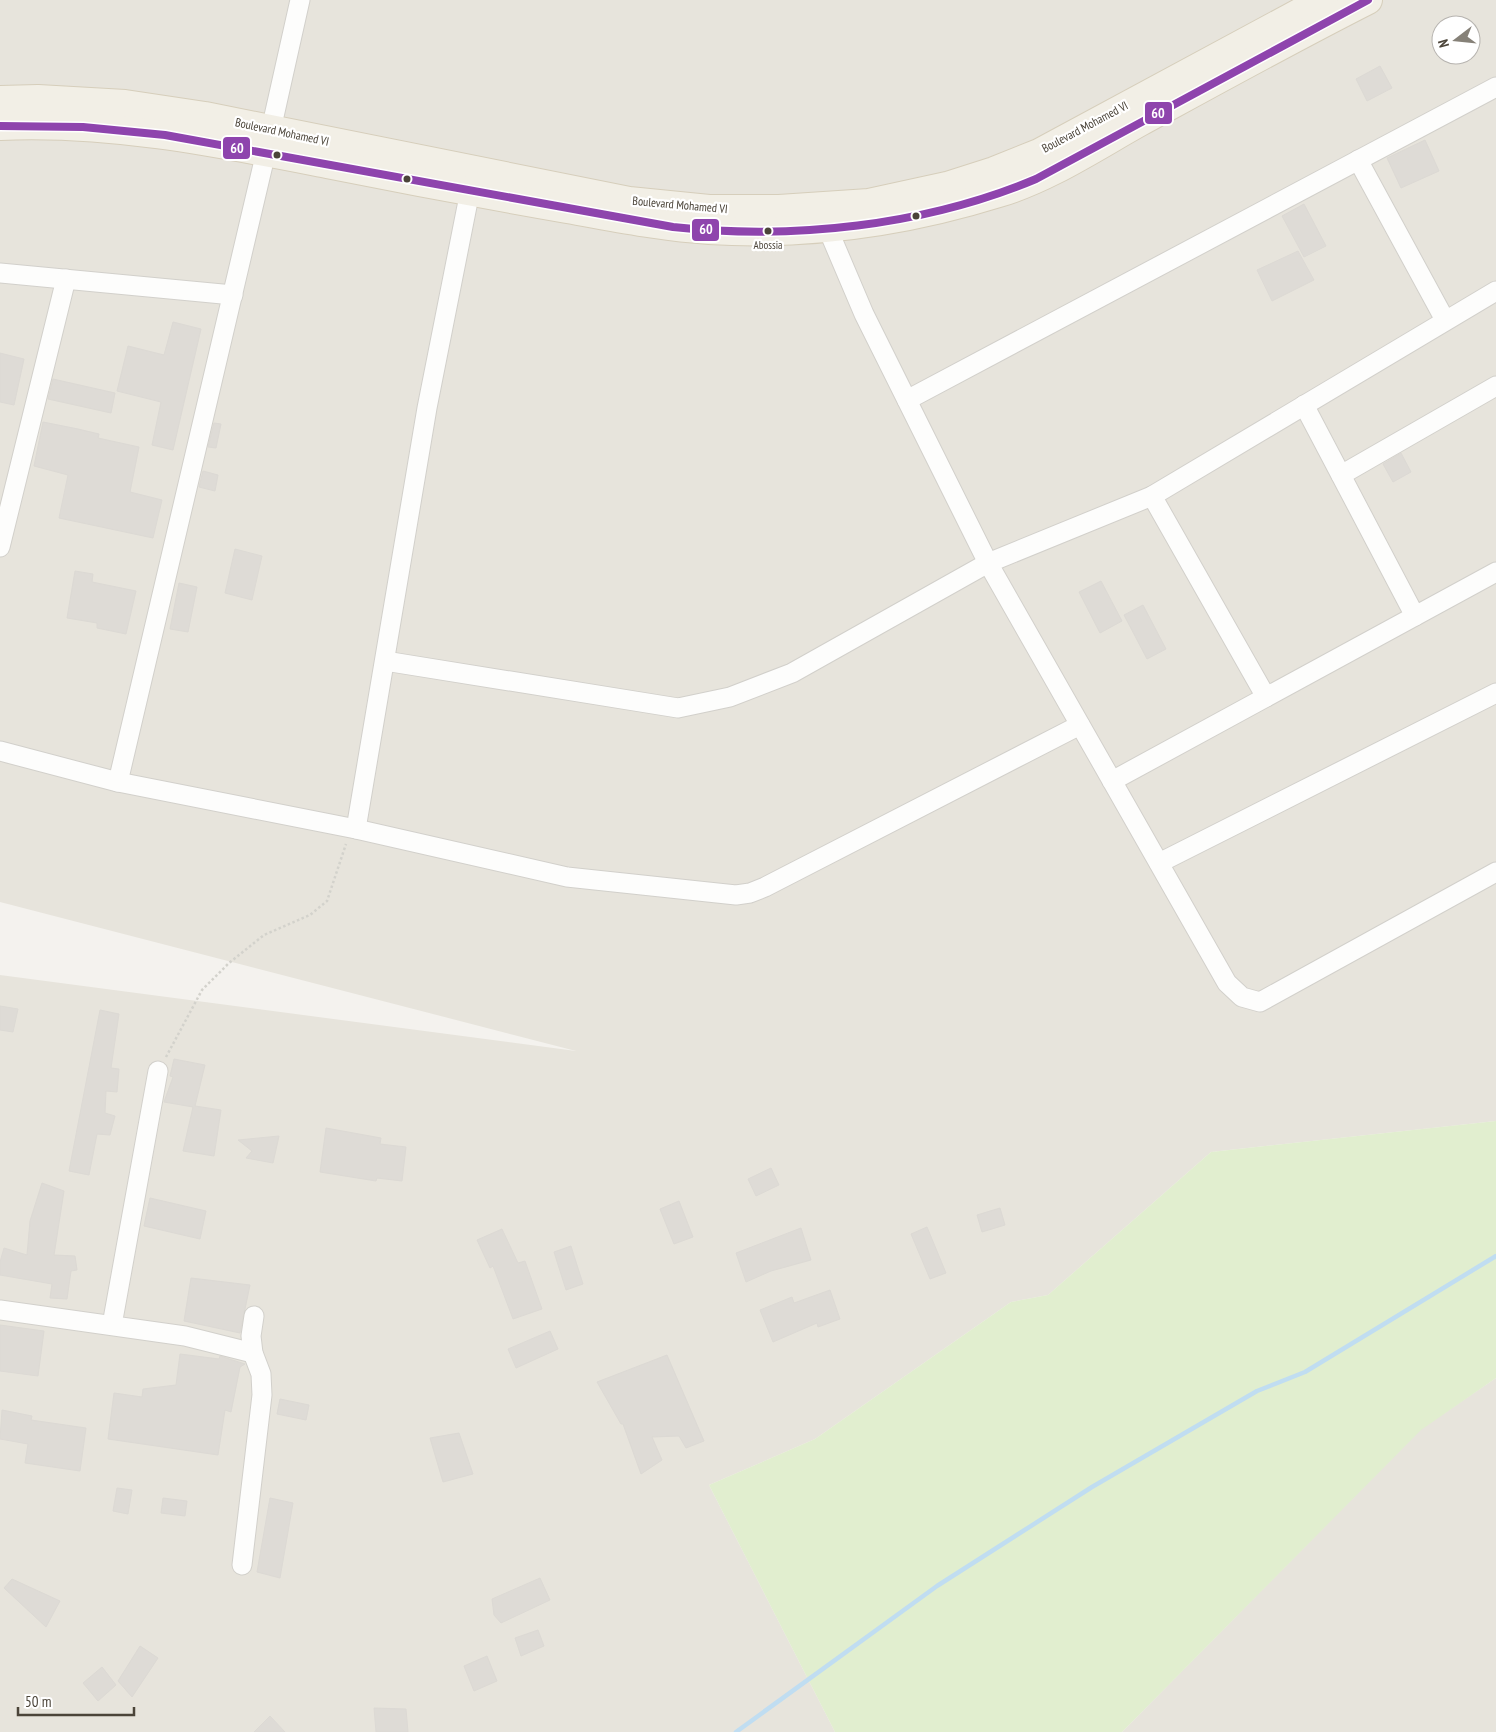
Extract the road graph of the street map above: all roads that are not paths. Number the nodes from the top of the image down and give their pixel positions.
1 (300, 0) edge
2 (1323, 0) edge
3 (1368, 0) edge
4 (1496, 87) edge
5 (0, 100) edge
6 (0, 126) edge
7 (268, 141) junction
8 (1358, 160) junction
9 (470, 191) junction
10 (827, 227) junction
11 (0, 273) edge
12 (66, 279) junction
13 (1496, 291) edge
14 (233, 294) junction
15 (1445, 320) junction
16 (1496, 386) edge
17 (907, 400) junction
18 (1304, 405) junction
19 (1341, 474) junction
20 (1152, 496) junction
21 (0, 547) edge
22 (988, 563) junction
23 (1496, 572) edge
24 (1415, 616) junction
25 (385, 662) junction
26 (1496, 693) edge
27 (1266, 697) junction
28 (1080, 725) junction
29 (0, 751) edge
30 (1112, 781) junction
31 (118, 782) junction
32 (356, 829) junction
33 (1159, 863) junction
34 (1496, 872) edge
35 (158, 1072) road end
36 (0, 1310) edge
37 (254, 1316) dead end
38 (112, 1325) junction
39 (252, 1352) junction
40 (242, 1565) dead end

1 - 7 street
2 - 7 main road, Boulevard Mohamed VI
3 - 10 main road, Boulevard Mohamed VI
4 - 8 street
5 - 7 main road, Boulevard Mohamed VI
6 - 7 main road, Boulevard Mohamed VI
7 - 9 main road, Boulevard Mohamed VI
7 - 14 street
8 - 15 street
8 - 17 street
9 - 10 main road, Boulevard Mohamed VI
9 - 25 street
10 - 17 street
11 - 12 street
12 - 14 street
12 - 21 street
13 - 15 street
14 - 31 street
15 - 18 street
16 - 19 street
17 - 22 street
18 - 19 street
18 - 20 street
19 - 24 street
20 - 22 street
20 - 27 street
22 - 25 street
22 - 28 street
23 - 24 street
24 - 27 street
25 - 32 street
26 - 33 street
27 - 30 street
28 - 30 street
28 - 32 street
29 - 31 street
30 - 33 street
31 - 32 street
33 - 34 street
35 - 38 street
36 - 38 street
37 - 39 street
38 - 39 street
39 - 40 street

